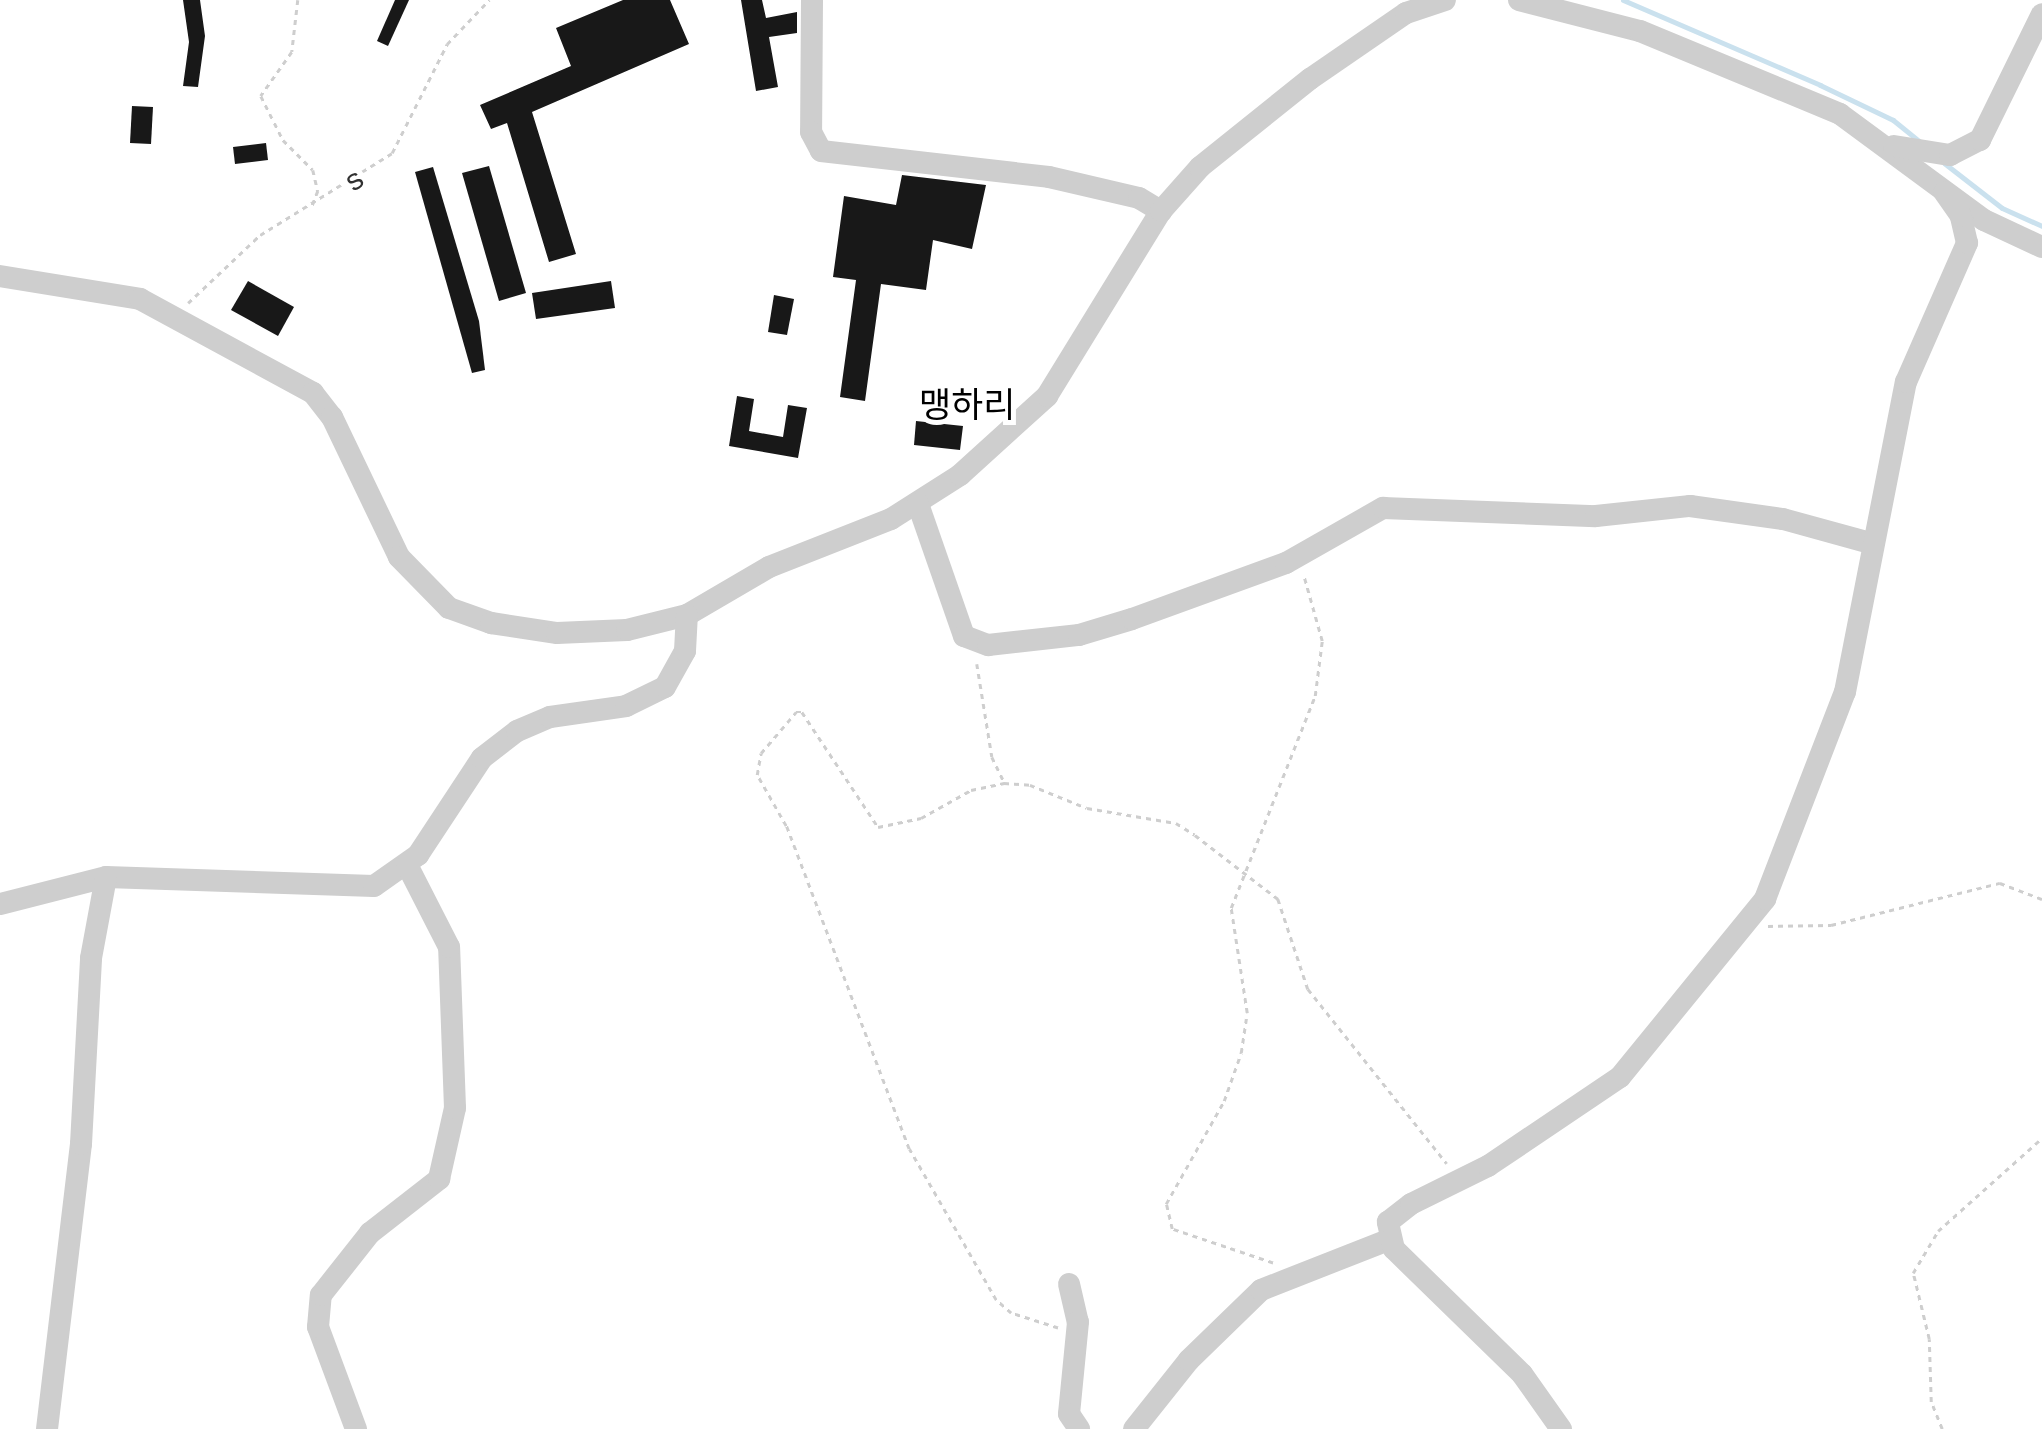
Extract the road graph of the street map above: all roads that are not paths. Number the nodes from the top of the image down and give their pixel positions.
1 (812, 0) edge
2 (1519, 0) edge
3 (1433, 2) edge
4 (2042, 14) edge
5 (1882, 143) junction
6 (1944, 192) junction
7 (1162, 210) junction
8 (2042, 247) edge
9 (0, 276) edge
10 (918, 504) junction
11 (1870, 543) junction
12 (687, 616) junction
13 (406, 865) junction
14 (106, 876) junction
15 (0, 904) edge
16 (1388, 1240) junction
17 (1069, 1284) dead end
18 (47, 1429) edge
19 (356, 1429) edge
20 (1079, 1429) edge
21 (1134, 1429) edge
22 (1561, 1429) edge

1 - 7 street
2 - 5 street
3 - 7 street
4 - 5 street
5 - 6 street
6 - 8 street
6 - 11 street
7 - 10 street
9 - 12 street
10 - 11 street
10 - 12 street
11 - 16 street
12 - 13 street
13 - 14 street
13 - 19 street
14 - 15 street
14 - 18 street
16 - 21 street
16 - 22 street
17 - 20 street

